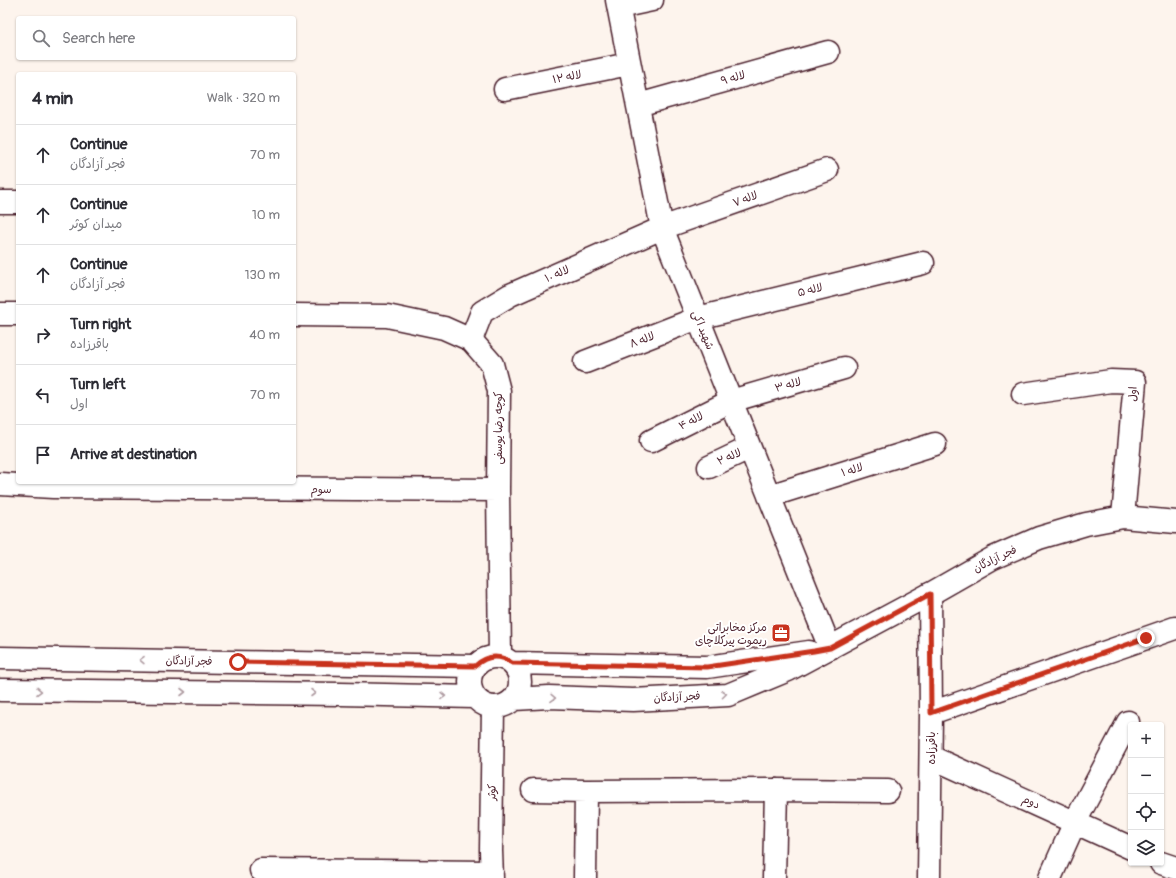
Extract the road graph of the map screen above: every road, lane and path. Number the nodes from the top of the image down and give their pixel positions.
1 (652, 0) edge
2 (618, 4) edge
3 (828, 52) dead end
4 (629, 64) junction
5 (505, 89) dead end
6 (638, 105) junction
7 (827, 170) dead end
8 (0, 202) edge
9 (16, 202) edge
10 (662, 228) junction
11 (923, 263) dead end
12 (0, 314) edge
13 (16, 314) edge
14 (296, 315) edge
15 (698, 318) junction
16 (471, 340) junction
17 (586, 362) dead end
18 (844, 368) dead end
19 (1023, 394) dead end
20 (731, 401) junction
21 (650, 441) dead end
22 (935, 444) dead end
23 (750, 448) junction
24 (709, 466) dead end
25 (0, 484) edge
26 (53, 484) edge
27 (218, 485) edge
28 (498, 490) junction
29 (769, 496) junction
30 (1123, 517) junction
31 (1176, 522) edge
32 (930, 594) junction
33 (1175, 628) dead end
34 (830, 648) junction
35 (0, 658) edge
36 (506, 660) junction
37 (475, 666) junction
38 (0, 690) edge
39 (474, 697) junction
40 (514, 699) junction
41 (493, 707) junction
42 (931, 713) junction
43 (1128, 722) dead end
44 (931, 757) junction
45 (533, 790) dead end
46 (776, 790) junction
47 (586, 791) junction
48 (888, 791) dead end
49 (1075, 822) junction
50 (1128, 847) edge
51 (261, 870) dead end
52 (347, 874) edge
53 (492, 875) edge
54 (585, 878) edge
55 (774, 878) edge
56 (929, 878) edge
57 (1050, 878) edge

1 - 2 street
2 - 4 street, شهید اکی
3 - 6 street, لاله ۹
4 - 5 street, لاله ۱۲
4 - 6 street, شهید اکی
6 - 10 street, شهید اکی
7 - 10 street, لاله ۷
8 - 9 street
10 - 15 street, شهید اکی
10 - 16 street, لاله ۱۰
11 - 15 street, لاله ۵
12 - 13 street
14 - 16 street, کوچه رضا یوسفی
15 - 17 street, لاله ۸
15 - 20 street, شهید اکی
16 - 28 street, کوچه رضا یوسفی
18 - 20 street, لاله ۳
19 - 30 street, اول
20 - 21 street, لاله ۴
20 - 23 street, شهید اکی
22 - 29 street, لاله ۱
23 - 24 street, لاله ۲
23 - 29 street, شهید اکی
25 - 26 street, سوم
26 - 27 street, سوم
27 - 28 street, سوم
28 - 36 street, کوچه رضا یوسفی
29 - 34 street, شهید اکی
30 - 31 street, فجر آزادگان
30 - 32 street, فجر آزادگان
32 - 34 street, فجر آزادگان
32 - 42 street, باقرزاده
33 - 42 street
34 - 36 street, فجر آزادگان
40 -> 34 street, فجر آزادگان
37 -> 35 street, فجر آزادگان
36 - 37 street
36 - 40 street
37 - 39 street
38 -> 39 street
39 - 41 street
40 - 41 street
41 - 53 street, کوثر
42 - 44 street, باقرزاده
43 - 49 street
44 - 49 street, دوم
44 - 56 street, باقرزاده
45 - 47 street
46 - 47 street
46 - 48 street
46 - 55 street
47 - 54 street
49 - 50 street, دوم
49 - 57 street
51 - 52 street
52 - 53 street

